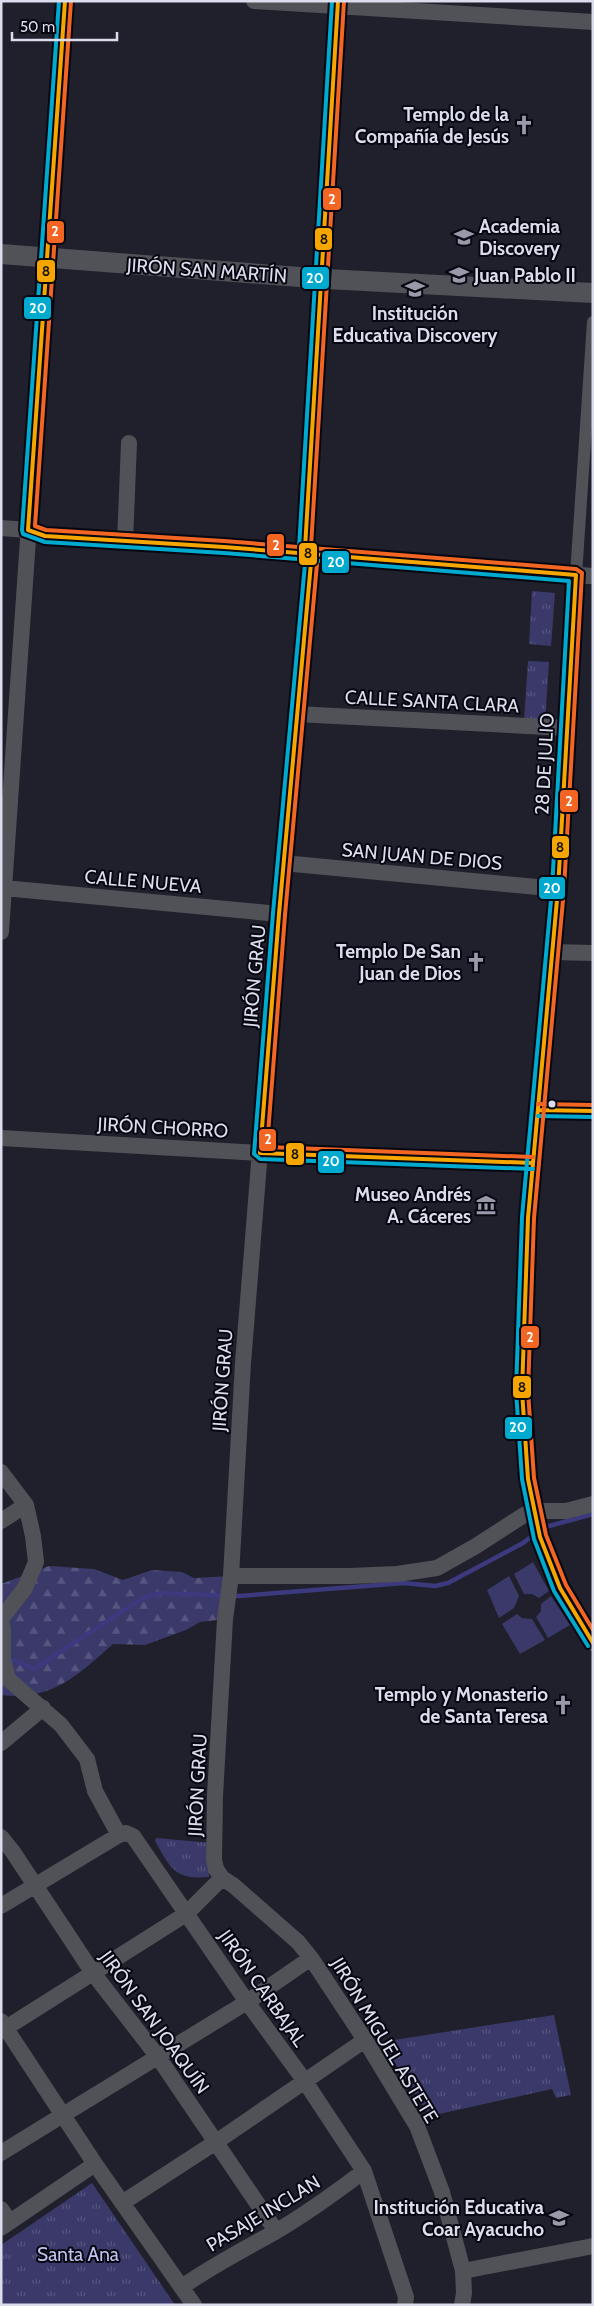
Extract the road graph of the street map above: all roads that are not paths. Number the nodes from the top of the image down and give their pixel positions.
1 (65, 1) edge
2 (254, 1) edge
3 (338, 4) edge
4 (593, 22) edge
5 (1, 254) edge
6 (47, 258) junction
7 (322, 279) junction
8 (593, 293) edge
9 (593, 322) edge
10 (129, 443) dead end
11 (1, 528) edge
12 (28, 530) junction
13 (126, 542) junction
14 (308, 554) junction
15 (576, 575) junction
16 (593, 576) edge
17 (296, 714) junction
18 (566, 728) junction
19 (283, 863) junction
20 (4, 888) junction
21 (558, 889) junction
22 (279, 914) junction
23 (1, 932) edge
24 (552, 952) junction
25 (593, 953) edge
26 (538, 1110) junction
27 (593, 1112) edge
28 (1, 1138) edge
29 (260, 1153) junction
30 (533, 1163) junction
31 (1, 1472) edge
32 (593, 1504) edge
33 (26, 1506) junction
34 (535, 1512) junction
35 (1, 1521) edge
36 (231, 1576) junction
37 (2, 1624) edge
38 (593, 1643) edge
39 (43, 1708) junction
40 (1, 1743) edge
41 (123, 1834) junction
42 (1, 1837) edge
43 (214, 1860) joint
44 (228, 1881) junction
45 (34, 1886) junction
46 (1, 1906) edge
47 (186, 1914) junction
48 (311, 1958) junction
49 (93, 1973) junction
50 (247, 2002) junction
51 (3, 2027) edge
52 (364, 2040) junction
53 (158, 2057) junction
54 (304, 2080) junction
55 (64, 2115) junction
56 (216, 2142) junction
57 (1, 2153) edge
58 (94, 2164) junction
59 (364, 2171) junction
60 (122, 2203) junction
61 (4, 2219) edge
62 (276, 2231) junction
63 (593, 2246) edge
64 (463, 2271) junction
65 (182, 2287) junction
66 (194, 2305) edge
67 (405, 2305) edge
68 (462, 2305) edge

1 - 6 street
2 - 3 street
3 - 4 street
3 - 7 street, JIRÓN GRAU
5 - 6 street, JIRÓN SAN MARTÍN
6 - 7 street, JIRÓN SAN MARTÍN
6 - 12 street
7 - 8 street, JIRÓN SAN MARTÍN
7 - 14 street, JIRÓN GRAU
9 - 15 street, 28 DE JULIO
10 - 13 street
11 - 12 street
12 - 13 street
12 - 20 street
13 - 14 street
14 - 15 street
14 - 17 street, JIRÓN GRAU
15 - 16 street
15 - 18 street, 28 DE JULIO
17 - 18 street, CALLE SANTA CLARA
17 - 19 street, JIRÓN GRAU
18 - 21 street, 28 DE JULIO
19 - 21 street, SAN JUAN DE DIOS
19 - 22 street, JIRÓN GRAU
20 - 22 street, CALLE NUEVA
20 - 23 street
21 - 24 street, 28 DE JULIO
22 - 29 street, JIRÓN GRAU
24 - 25 street
24 - 26 street, 28 DE JULIO
26 - 27 street
26 - 30 street, 28 DE JULIO
28 - 29 street, JIRÓN CHORRO
29 - 30 street, JIRÓN CHORRO
29 - 36 street, JIRÓN GRAU
30 - 34 street, 28 DE JULIO
31 - 33 street
32 - 34 street
33 - 35 street
33 - 37 street
34 - 36 street
34 - 38 street, 28 DE JULIO
36 - 43 street, JIRÓN GRAU
37 - 39 street, JIRÓN CARBAJAL
39 - 40 street
39 - 41 street, JIRÓN CARBAJAL
41 - 45 street
41 - 47 street, JIRÓN CARBAJAL
42 - 45 street, JIRÓN SAN JOAQUÍN
43 - 44 street, JIRÓN MIGUEL ASTETE
44 - 47 street
44 - 48 street, JIRÓN MIGUEL ASTETE
45 - 46 street
45 - 49 street, JIRÓN SAN JOAQUÍN
47 - 49 street
47 - 50 street, JIRÓN CARBAJAL
48 - 50 street
48 - 52 street, JIRÓN MIGUEL ASTETE
49 - 51 street
49 - 53 street, JIRÓN SAN JOAQUÍN
50 - 53 street
50 - 54 street, JIRÓN CARBAJAL
51 - 55 street
52 - 54 street
52 - 64 street, JIRÓN MIGUEL ASTETE
53 - 55 street
53 - 56 street, JIRÓN SAN JOAQUÍN
54 - 56 street
54 - 59 street, JIRÓN CARBAJAL
55 - 57 street
55 - 58 street
56 - 60 street
56 - 62 street, JIRÓN SAN JOAQUÍN
58 - 60 street
58 - 61 street
59 - 62 street, PASAJE INCLAN
59 - 67 street, JIRÓN CARBAJAL
60 - 65 street
62 - 65 street, PASAJE INCLAN
63 - 64 street
64 - 68 street, JIRÓN MIGUEL ASTETE
65 - 66 street

